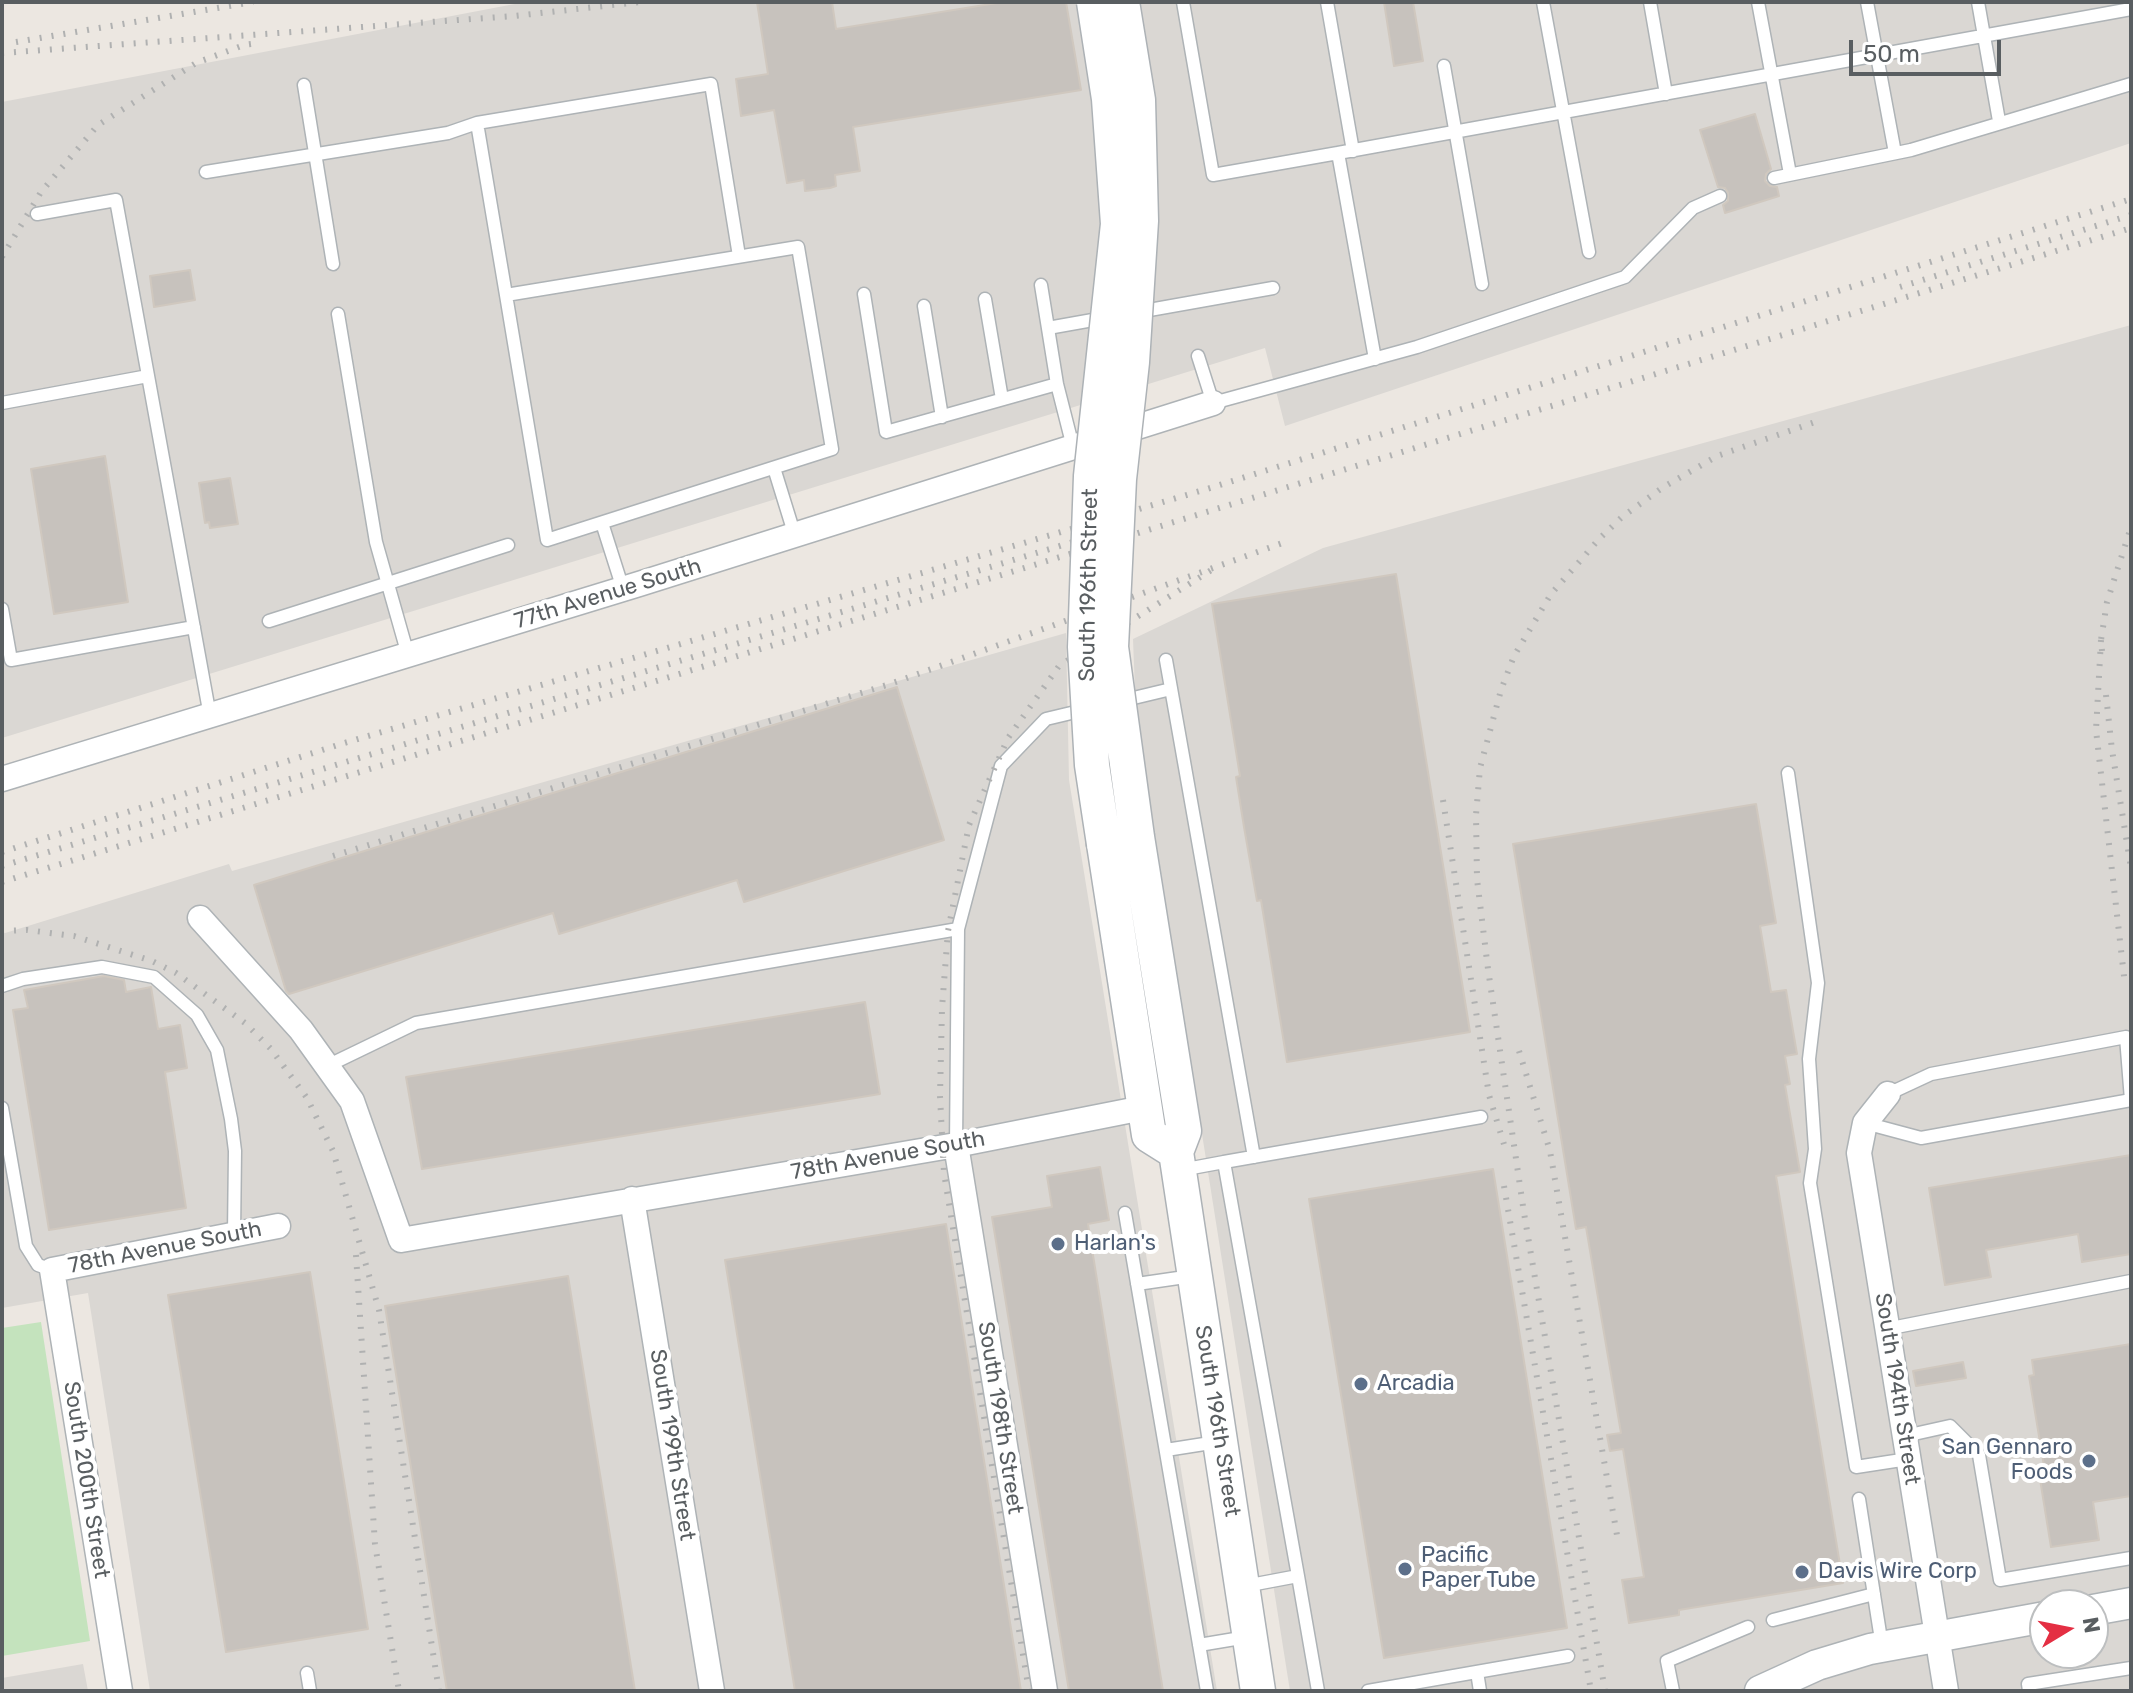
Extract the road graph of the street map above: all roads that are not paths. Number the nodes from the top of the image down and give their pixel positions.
1 (1094, 2) edge
2 (1122, 2) edge
3 (1183, 2) edge
4 (1327, 2) edge
5 (1543, 2) edge
6 (1650, 2) edge
7 (1758, 2) edge
8 (1867, 2) edge
9 (1978, 2) edge
10 (2086, 2) edge
11 (2131, 9) edge
12 (2089, 17) junction
13 (1984, 36) junction
14 (1877, 55) junction
15 (1444, 66) dead end
16 (1771, 75) junction
17 (2131, 84) edge
18 (304, 85) dead end
19 (1666, 94) junction
20 (1563, 113) junction
21 (1999, 121) junction
22 (477, 123) junction
23 (1455, 132) junction
24 (1353, 151) junction
25 (1338, 153) junction
26 (1895, 153) junction
27 (315, 155) junction
28 (206, 172) dead end
29 (1790, 174) junction
30 (1774, 178) dead end
31 (1720, 196) dead end
32 (37, 214) dead end
33 (1589, 252) dead end
34 (739, 256) junction
35 (333, 264) dead end
36 (1482, 284) dead end
37 (1041, 285) dead end
38 (1273, 288) dead end
39 (864, 294) dead end
40 (506, 295) junction
41 (985, 299) dead end
42 (924, 306) dead end
43 (338, 314) dead end
44 (1048, 328) junction
45 (1198, 356) dead end
46 (1375, 359) junction
47 (148, 376) junction
48 (1057, 384) junction
49 (1002, 399) junction
50 (2, 403) edge
51 (1213, 403) junction
52 (942, 417) junction
53 (1073, 447) junction
54 (774, 468) junction
55 (602, 523) junction
56 (795, 536) junction
57 (508, 545) dead end
58 (388, 583) junction
59 (623, 589) junction
60 (2, 609) edge
61 (269, 621) dead end
62 (194, 627) junction
63 (408, 655) junction
64 (1166, 660) dead end
65 (1171, 689) junction
66 (210, 716) junction
67 (1788, 773) dead end
68 (2, 779) edge
69 (200, 918) dead end
70 (958, 929) junction
71 (2, 986) edge
72 (327, 1066) junction
73 (1888, 1094) joint
74 (2, 1108) edge
75 (1143, 1108) junction
76 (1481, 1117) dead end
77 (1865, 1123) junction
78 (956, 1145) junction
79 (1254, 1157) junction
80 (1177, 1161) junction
81 (1224, 1162) junction
82 (632, 1199) junction
83 (1125, 1213) dead end
84 (278, 1226) dead end
85 (234, 1234) junction
86 (52, 1270) junction
87 (1195, 1276) junction
88 (2131, 1281) edge
89 (1137, 1284) junction
90 (1886, 1329) junction
91 (1220, 1441) junction
92 (1907, 1447) junction
93 (1166, 1450) junction
94 (1859, 1499) dead end
95 (2131, 1558) edge
96 (1298, 1576) junction
97 (1242, 1586) junction
98 (1874, 1594) junction
99 (2131, 1603) edge
100 (2109, 1607) edge
101 (1773, 1620) dead end
102 (2029, 1620) edge
103 (1748, 1627) dead end
104 (1937, 1635) junction
105 (1250, 1637) junction
106 (1199, 1645) junction
107 (1882, 1646) junction
108 (1568, 1656) dead end
109 (2131, 1668) edge
110 (1477, 1672) junction
111 (307, 1673) dead end
112 (1375, 1690) edge
113 (120, 1691) edge
114 (310, 1691) edge
115 (712, 1691) edge
116 (1045, 1691) edge
117 (1207, 1691) edge
118 (1258, 1691) edge
119 (1318, 1691) edge
120 (1480, 1691) edge
121 (1673, 1691) edge
122 (1760, 1691) edge
123 (1946, 1691) edge
124 (2029, 1691) edge

1 - 75 main road, South 196th Street, bridge
2 - 80 main road, South 196th Street, bridge
3 - 25 lane
4 - 24 lane
5 - 20 lane
6 - 19 lane
7 - 16 lane
8 - 14 lane
9 - 13 lane
10 - 12 lane
11 - 12 lane
12 - 13 lane
13 - 14 lane
13 - 21 lane
14 - 16 lane
14 - 26 lane
15 - 23 lane
16 - 19 lane
16 - 29 lane
17 - 21 lane
18 - 27 lane
19 - 20 lane
20 - 23 lane
20 - 33 lane
21 - 26 lane
22 - 27 lane
22 - 34 lane
22 - 40 lane
23 - 24 lane
23 - 36 lane
24 - 25 lane
25 - 46 lane
26 - 29 lane
27 - 28 lane
27 - 35 lane
29 - 30 lane
31 - 46 lane
32 - 47 lane
34 - 40 lane
34 - 54 lane
37 - 44 lane
38 - 44 lane
39 - 52 lane
40 - 55 lane
41 - 49 lane
42 - 52 lane
43 - 58 lane
44 - 48 lane
45 - 51 lane
46 - 51 lane
47 - 50 lane
47 - 62 lane
48 - 49 lane
48 - 53 lane
49 - 52 lane
51 - 53 street, 77th Avenue South
53 - 56 street, 77th Avenue South
54 - 55 lane
54 - 56 lane
55 - 59 lane
56 - 59 street, 77th Avenue South
57 - 58 lane
58 - 61 lane
58 - 63 lane
59 - 63 street, 77th Avenue South
60 - 62 lane
62 - 66 lane
63 - 66 street, 77th Avenue South
64 - 65 lane
65 - 70 lane
65 - 79 lane
66 - 68 street, 77th Avenue South
67 - 92 lane
69 - 72 street
70 - 72 lane
70 - 78 lane
71 - 85 lane
72 - 82 street, 78th Avenue South
73 - 77 street
73 - 77 lane
74 - 86 lane
75 - 78 street, 78th Avenue South
75 - 80 main road, South 196th Street
76 - 79 lane
77 - 90 street, South 194th Street
78 - 82 street, 78th Avenue South
78 - 116 street, South 198th Street
79 - 81 lane
80 - 81 lane
80 - 87 main road, South 196th Street
81 - 96 lane
82 - 115 street, South 199th Street
83 - 89 lane
84 - 85 street, 78th Avenue South
85 - 86 street, 78th Avenue South
86 - 113 street, South 200th Street
87 - 89 lane
87 - 91 main road, South 196th Street
88 - 90 lane
89 - 93 lane
90 - 92 street, South 194th Street
91 - 93 lane
91 - 97 main road, South 196th Street
92 - 95 lane
92 - 104 street, South 194th Street
93 - 106 lane
94 - 98 lane
96 - 97 lane
96 - 119 lane
97 - 105 main road, South 196th Street
98 - 101 lane
98 - 107 lane
99 - 100 street
102 - 104 street
103 - 121 lane
104 - 107 street
104 - 123 street, South 194th Street
105 - 106 lane
105 - 118 main road, South 196th Street
106 - 117 lane
107 - 122 street
108 - 110 lane
109 - 124 lane
110 - 112 lane
110 - 120 lane
111 - 114 lane

